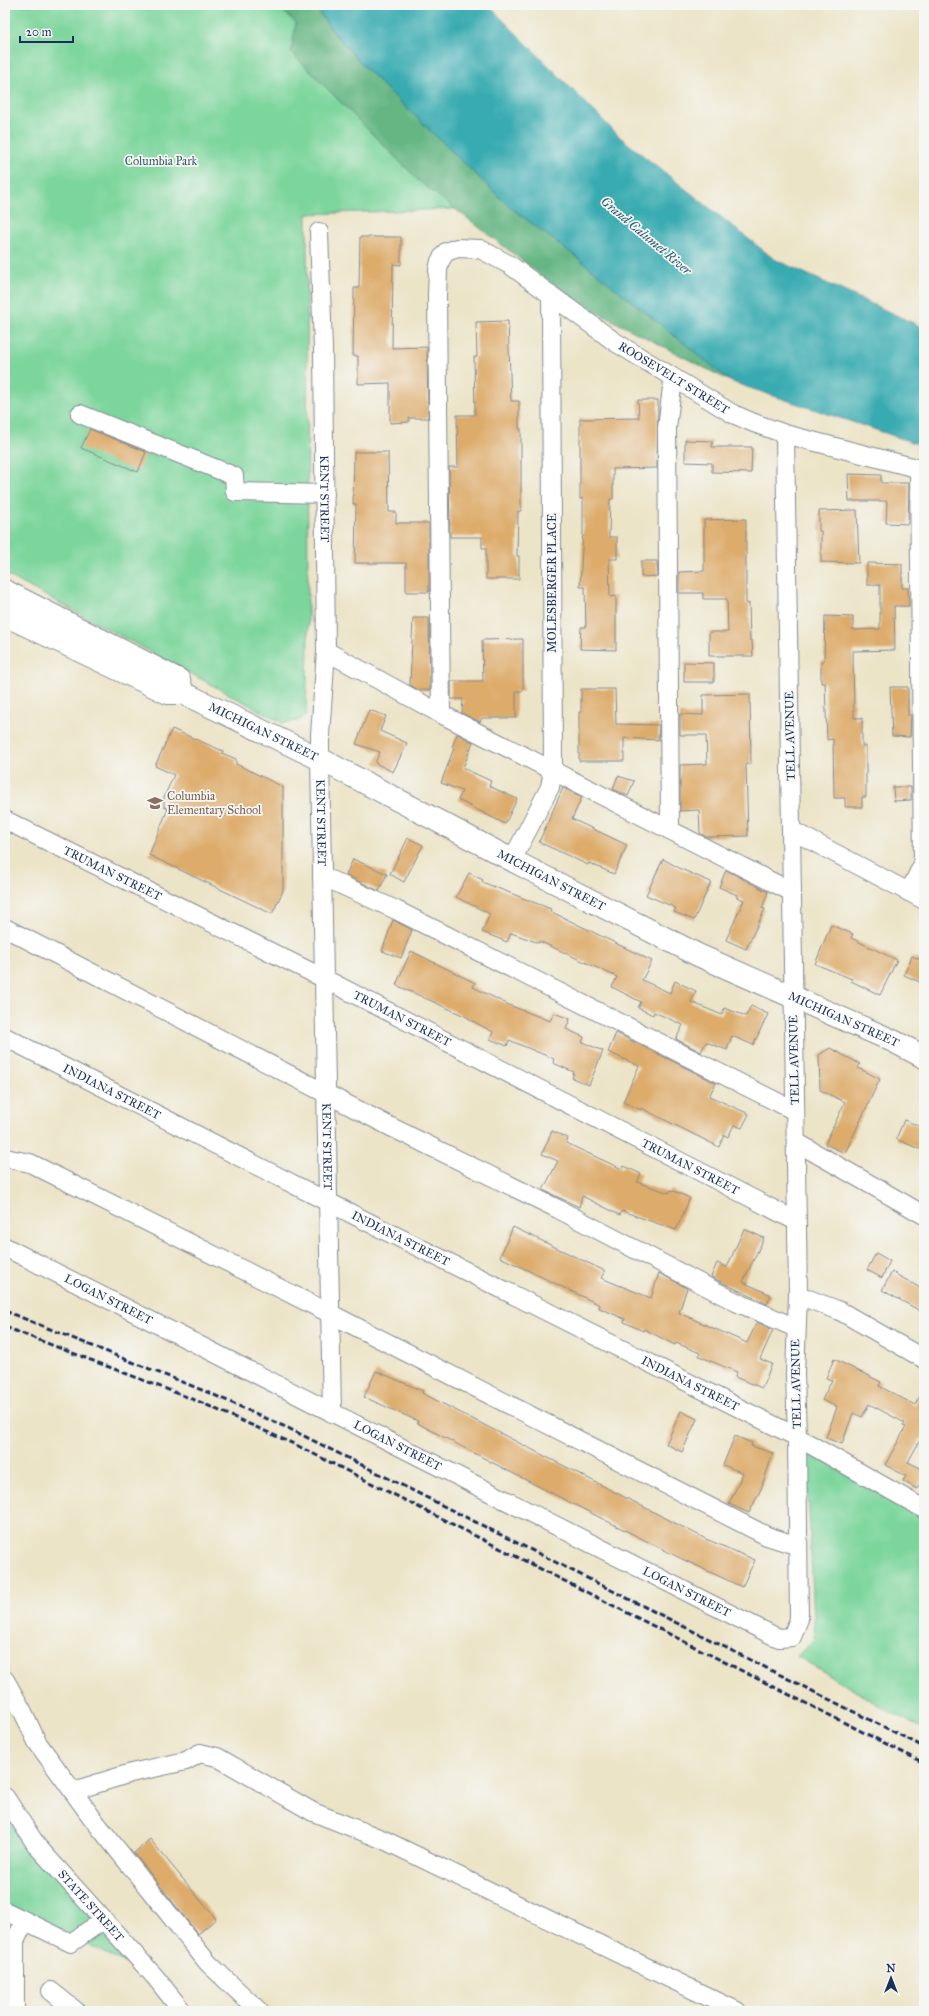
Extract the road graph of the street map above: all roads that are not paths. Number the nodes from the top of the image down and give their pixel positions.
1 (319, 232) dead end
2 (551, 296) junction
3 (673, 379) junction
4 (80, 414) dead end
5 (785, 434) junction
6 (921, 469) edge
7 (325, 494) junction
8 (5, 591) edge
9 (5, 615) edge
10 (326, 651) junction
11 (184, 693) junction
12 (442, 714) junction
13 (320, 759) junction
14 (553, 770) junction
15 (7, 822) edge
16 (670, 830) junction
17 (791, 830) junction
18 (512, 860) junction
19 (322, 876) junction
20 (792, 892) junction
21 (916, 896) edge
22 (5, 928) edge
23 (323, 978) junction
24 (794, 996) junction
25 (5, 1038) edge
26 (924, 1057) edge
27 (326, 1093) junction
28 (795, 1111) junction
29 (796, 1142) junction
30 (5, 1158) edge
31 (328, 1202) junction
32 (924, 1215) edge
33 (796, 1221) junction
34 (5, 1247) edge
35 (798, 1295) junction
36 (331, 1314) junction
37 (796, 1328) junction
38 (924, 1360) edge
39 (332, 1413) junction
40 (797, 1437) junction
41 (924, 1509) edge
42 (798, 1546) junction
43 (792, 1637) joint
44 (5, 1680) edge
45 (73, 1790) junction
46 (5, 1797) edge
47 (5, 1911) edge
48 (103, 1920) junction
49 (24, 1921) junction
50 (51, 1991) dead end
51 (15, 2011) edge
52 (76, 2011) edge
53 (182, 2011) edge
54 (259, 2011) edge
55 (737, 2011) edge

1 - 7 street, KENT STREET
2 - 3 street, ROOSEVELT STREET
2 - 12 street, ROOSEVELT STREET
2 - 14 street, MOLESBERGER PLACE
3 - 5 street, ROOSEVELT STREET
3 - 16 street
4 - 7 street
5 - 6 street, ROOSEVELT STREET
5 - 17 street, TELL AVENUE
6 - 21 street
7 - 10 street, KENT STREET
8 - 11 main road
9 - 11 main road, MICHIGAN STREET
10 - 12 street
10 - 13 street, KENT STREET
11 - 13 main road, MICHIGAN STREET
12 - 14 street
13 - 18 main road, MICHIGAN STREET
13 - 19 street, KENT STREET
14 - 16 street
14 - 18 street, MOLESBERGER PLACE
15 - 23 street, TRUMAN STREET
16 - 20 street
17 - 20 street, TELL AVENUE
17 - 21 street
18 - 24 main road, MICHIGAN STREET
19 - 23 street, KENT STREET
19 - 28 street
20 - 24 street, TELL AVENUE
22 - 27 street
23 - 27 street, KENT STREET
23 - 33 street, TRUMAN STREET
24 - 26 main road, MICHIGAN STREET
24 - 28 street, TELL AVENUE
25 - 31 street, INDIANA STREET
27 - 31 street, KENT STREET
27 - 37 street
28 - 29 street, TELL AVENUE
29 - 32 street
29 - 33 street, TELL AVENUE
30 - 36 street
31 - 36 street, KENT STREET
31 - 40 street, INDIANA STREET
33 - 35 street, TELL AVENUE
34 - 39 street, LOGAN STREET
35 - 37 street, TELL AVENUE
35 - 38 street
36 - 39 street, KENT STREET
36 - 42 street
37 - 40 street, TELL AVENUE
39 - 43 street, LOGAN STREET
40 - 41 street, INDIANA STREET
40 - 42 street, TELL AVENUE
42 - 43 street, TELL AVENUE
44 - 45 street
45 - 54 street
45 - 55 street
46 - 48 street, STATE STREET
47 - 49 street
48 - 49 street
48 - 53 street, STATE STREET
49 - 51 street
50 - 52 street

